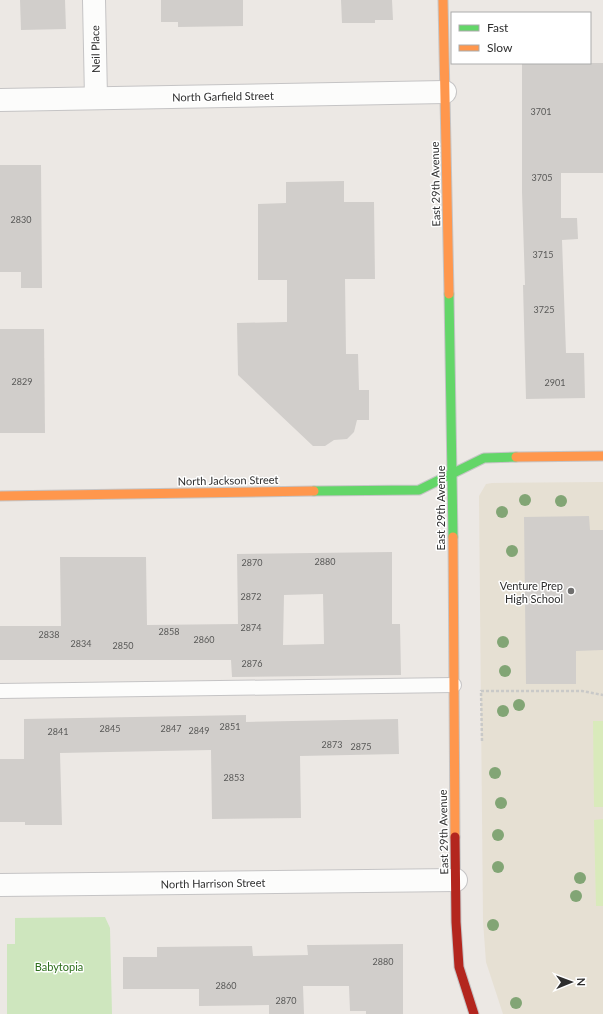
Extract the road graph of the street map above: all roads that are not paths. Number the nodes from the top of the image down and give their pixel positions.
1 (94, 0) edge
2 (443, 0) edge
3 (445, 92) junction
4 (96, 98) junction
5 (0, 100) edge
6 (603, 456) edge
7 (452, 473) junction
8 (0, 496) edge
9 (454, 685) junction
10 (0, 691) edge
11 (456, 880) junction
12 (0, 885) edge
13 (474, 1014) edge

1 - 4 street, Neil Place
2 - 3 street, East 29th Avenue
3 - 4 street, North Garfield Street
3 - 7 street, East 29th Avenue
4 - 5 street, North Garfield Street
6 - 7 street, North Jackson Street
7 - 8 street, North Jackson Street
7 - 9 street, East 29th Avenue
9 - 10 lane
9 - 11 street, East 29th Avenue
11 - 12 street, North Harrison Street
11 - 13 street, East 29th Avenue

